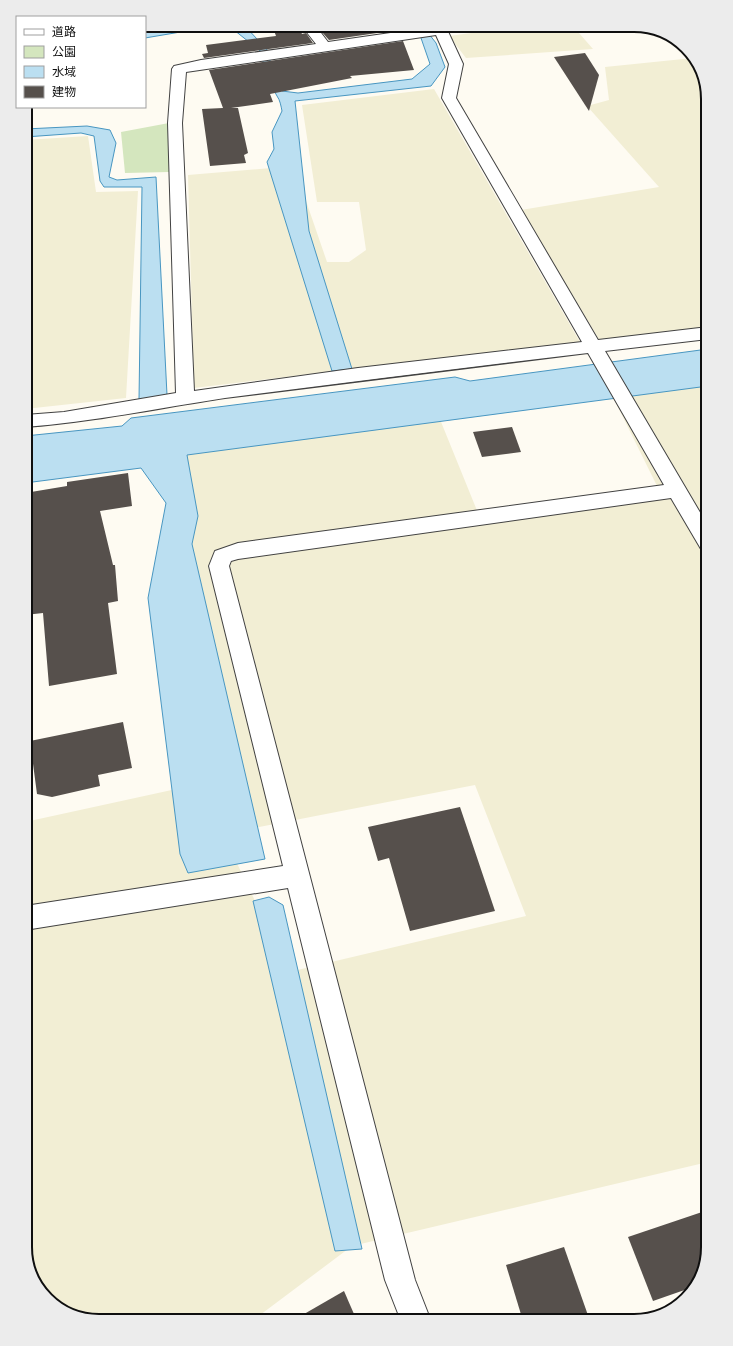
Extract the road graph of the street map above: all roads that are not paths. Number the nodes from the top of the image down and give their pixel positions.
1 (313, 32) edge
2 (423, 32) edge
3 (438, 32) edge
4 (325, 47) junction
5 (701, 334) edge
6 (596, 352) junction
7 (186, 398) junction
8 (32, 420) edge
9 (676, 490) junction
10 (701, 532) edge
11 (298, 875) junction
12 (32, 917) edge
13 (413, 1314) edge

1 - 4 street
2 - 4 street
3 - 6 street
4 - 7 street
5 - 6 street
6 - 7 street
6 - 9 street
7 - 8 street
9 - 10 street
9 - 11 street
11 - 12 street
11 - 13 street

